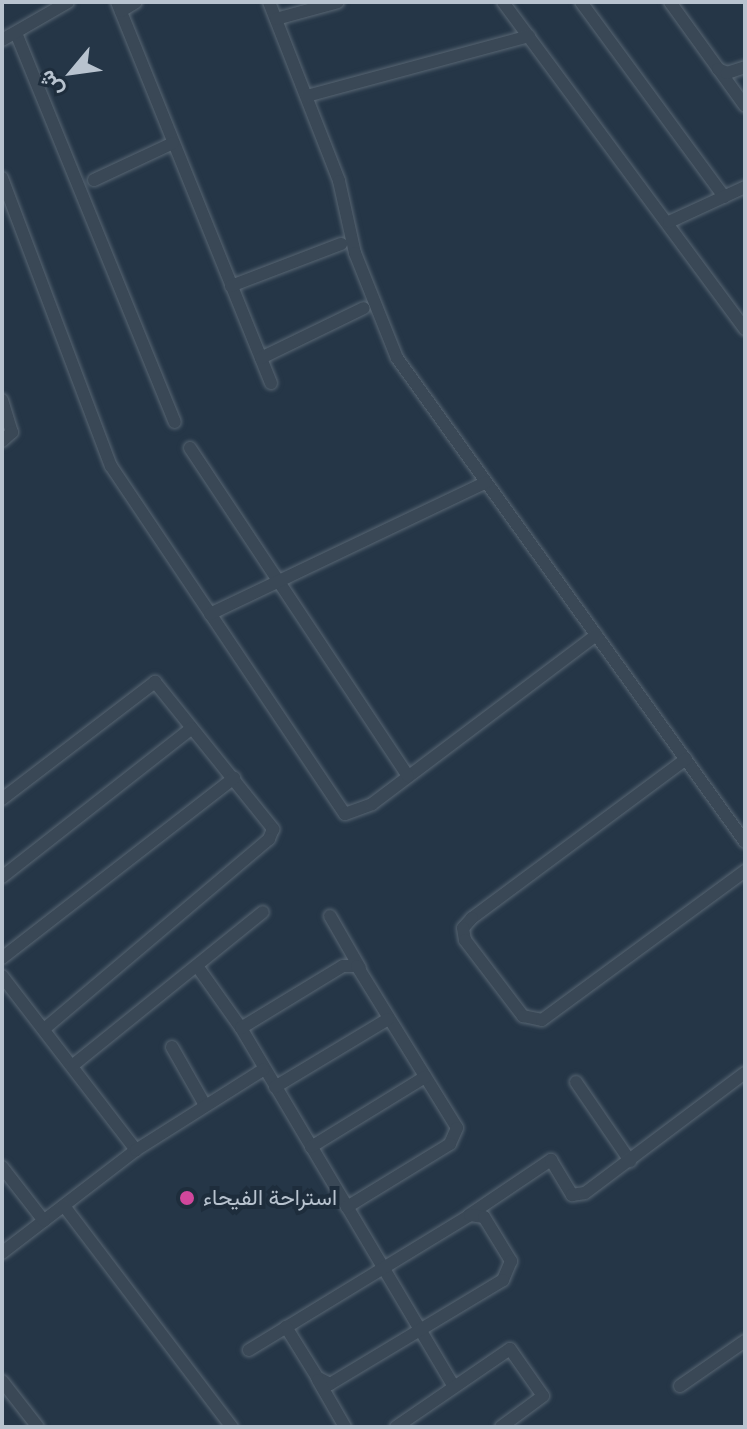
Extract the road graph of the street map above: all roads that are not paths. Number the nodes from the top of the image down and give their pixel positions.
1 (68, 2) edge
2 (136, 2) edge
3 (269, 2) edge
4 (338, 2) edge
5 (581, 2) edge
6 (670, 2) edge
7 (505, 3) edge
8 (119, 6) edge
9 (276, 19) junction
10 (16, 33) junction
11 (529, 36) junction
12 (2, 40) edge
13 (745, 67) edge
14 (718, 69) junction
15 (307, 96) junction
16 (745, 106) edge
17 (173, 143) junction
18 (2, 178) edge
19 (94, 180) dead end
20 (745, 187) edge
21 (724, 197) junction
22 (669, 222) junction
23 (341, 244) dead end
24 (231, 286) junction
25 (364, 308) dead end
26 (745, 329) edge
27 (261, 358) junction
28 (271, 383) dead end
29 (2, 400) edge
30 (175, 422) dead end
31 (2, 441) edge
32 (190, 448) dead end
33 (485, 483) junction
34 (278, 582) junction
35 (210, 614) junction
36 (596, 635) junction
37 (192, 728) junction
38 (686, 759) junction
39 (408, 776) junction
40 (234, 778) junction
41 (2, 799) edge
42 (745, 842) edge
43 (745, 871) edge
44 (2, 877) edge
45 (263, 912) dead end
46 (330, 916) dead end
47 (2, 958) edge
48 (197, 966) junction
49 (362, 970) junction
50 (2, 976) edge
51 (388, 1019) junction
52 (241, 1028) junction
53 (44, 1029) junction
54 (172, 1047) dead end
55 (72, 1066) junction
56 (264, 1069) junction
57 (745, 1073) edge
58 (425, 1077) junction
59 (576, 1082) dead end
60 (275, 1087) junction
61 (205, 1105) junction
62 (311, 1147) junction
63 (136, 1150) junction
64 (630, 1161) junction
65 (2, 1167) edge
66 (64, 1206) junction
67 (347, 1207) junction
68 (464, 1219) junction
69 (44, 1221) junction
70 (2, 1253) edge
71 (383, 1268) junction
72 (286, 1327) junction
73 (421, 1331) junction
74 (745, 1341) edge
75 (249, 1350) dead end
76 (317, 1377) junction
77 (2, 1381) edge
78 (453, 1385) junction
79 (680, 1386) dead end
80 (38, 1427) edge
81 (232, 1427) edge
82 (345, 1427) edge
83 (396, 1427) edge
84 (501, 1427) edge

1 - 10 street
2 - 8 street
3 - 9 street
4 - 9 street
5 - 21 street
6 - 14 street
7 - 11 street
8 - 17 street
9 - 15 street
10 - 12 street
10 - 30 street
11 - 15 street
11 - 22 street
13 - 14 street
14 - 16 street
15 - 33 street
17 - 19 street
17 - 24 street
18 - 35 street
20 - 21 street
21 - 22 street
22 - 26 street
23 - 24 street
24 - 27 street
25 - 27 street
27 - 28 street
29 - 31 street
32 - 34 street
33 - 34 street
33 - 36 street
34 - 35 street
34 - 39 street
35 - 39 street
36 - 38 street
36 - 39 street
37 - 40 street
37 - 41 street
37 - 44 street
38 - 42 street
38 - 43 street
40 - 47 street
40 - 53 street
45 - 48 street
46 - 49 street
48 - 52 street
48 - 55 street
49 - 51 street
49 - 52 street
50 - 53 street
51 - 58 street
51 - 60 street
52 - 56 street
53 - 55 street
54 - 61 street
55 - 63 street
56 - 60 street
56 - 61 street
57 - 64 street
58 - 62 street
58 - 67 street
59 - 64 street
60 - 62 street
61 - 63 street
62 - 67 street
63 - 66 street
64 - 68 street
65 - 69 street
66 - 69 street
66 - 81 street
67 - 71 street
68 - 71 street
68 - 73 street
69 - 70 street
71 - 72 street
71 - 73 street
72 - 75 street
72 - 76 street
73 - 76 street
73 - 78 street
74 - 79 street
76 - 82 street
77 - 80 street
78 - 83 street
78 - 84 street

